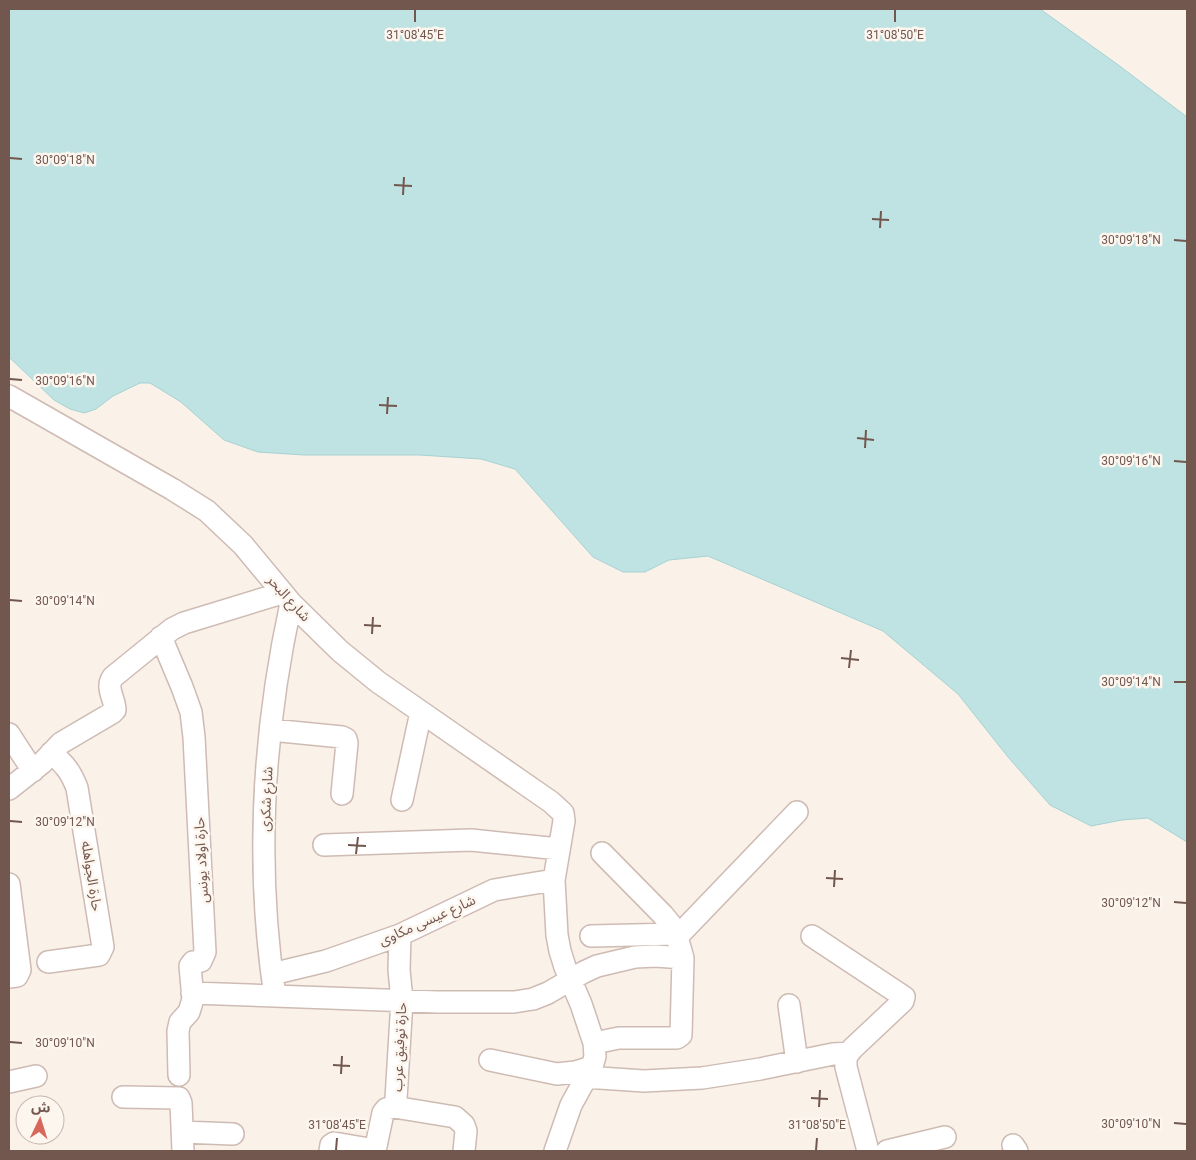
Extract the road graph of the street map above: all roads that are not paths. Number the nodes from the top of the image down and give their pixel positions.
1 (9, 396) edge
2 (286, 598) junction
3 (161, 637) junction
4 (421, 712) junction
5 (271, 730) junction
6 (9, 734) edge
7 (51, 753) junction
8 (34, 771) junction
9 (9, 789) edge
10 (342, 794) dead end
11 (402, 800) dead end
12 (797, 812) dead end
13 (324, 845) dead end
14 (559, 849) junction
15 (602, 854) dead end
16 (554, 880) junction
17 (9, 884) edge
18 (400, 935) junction
19 (591, 936) dead end
20 (677, 936) junction
21 (812, 936) dead end
22 (683, 958) junction
23 (48, 962) dead end
24 (272, 974) junction
25 (9, 977) edge
26 (570, 980) junction
27 (192, 993) junction
28 (275, 996) junction
29 (402, 1000) junction
30 (789, 1004) dead end
31 (594, 1043) junction
32 (849, 1053) junction
33 (490, 1060) dead end
34 (797, 1062) junction
35 (589, 1072) junction
36 (179, 1075) dead end
37 (36, 1076) dead end
38 (9, 1082) edge
39 (123, 1097) dead end
40 (394, 1106) junction
41 (233, 1134) dead end
42 (945, 1137) dead end
43 (183, 1142) edge
44 (330, 1151) edge
45 (375, 1151) edge
46 (464, 1151) edge
47 (555, 1151) edge
48 (868, 1151) edge
49 (886, 1151) edge

1 - 2 street, شارع البحر
2 - 3 street
2 - 4 street, شارع البحر
2 - 5 street, شارع شكرى
3 - 7 street
3 - 27 street, حارة اولاد يونس
4 - 11 street
4 - 14 street, شارع البحر
5 - 10 street
5 - 24 street, شارع شكرى
6 - 8 street
7 - 8 street
7 - 23 street, حارة الجواهله
8 - 9 street
12 - 20 street
13 - 14 street
14 - 16 street
15 - 20 street
16 - 18 street, شارع عيسى مكاوى
16 - 26 street
17 - 25 street
18 - 24 street, شارع عيسى مكاوى
18 - 29 street, حارة توفيق عرب
19 - 20 street
20 - 22 street
21 - 32 street
22 - 26 street
22 - 31 street
24 - 28 street, شارع شكرى
26 - 29 street
26 - 31 street
27 - 28 street
27 - 36 street, حارة اولاد يونس
28 - 29 street
29 - 40 street, حارة توفيق عرب
30 - 34 street
31 - 35 street
32 - 34 street
32 - 48 street
33 - 35 street
34 - 35 street
35 - 47 street
37 - 38 street
39 - 43 street
40 - 45 street, حارة توفيق عرب
40 - 46 street
41 - 43 street
42 - 49 street
44 - 45 street

